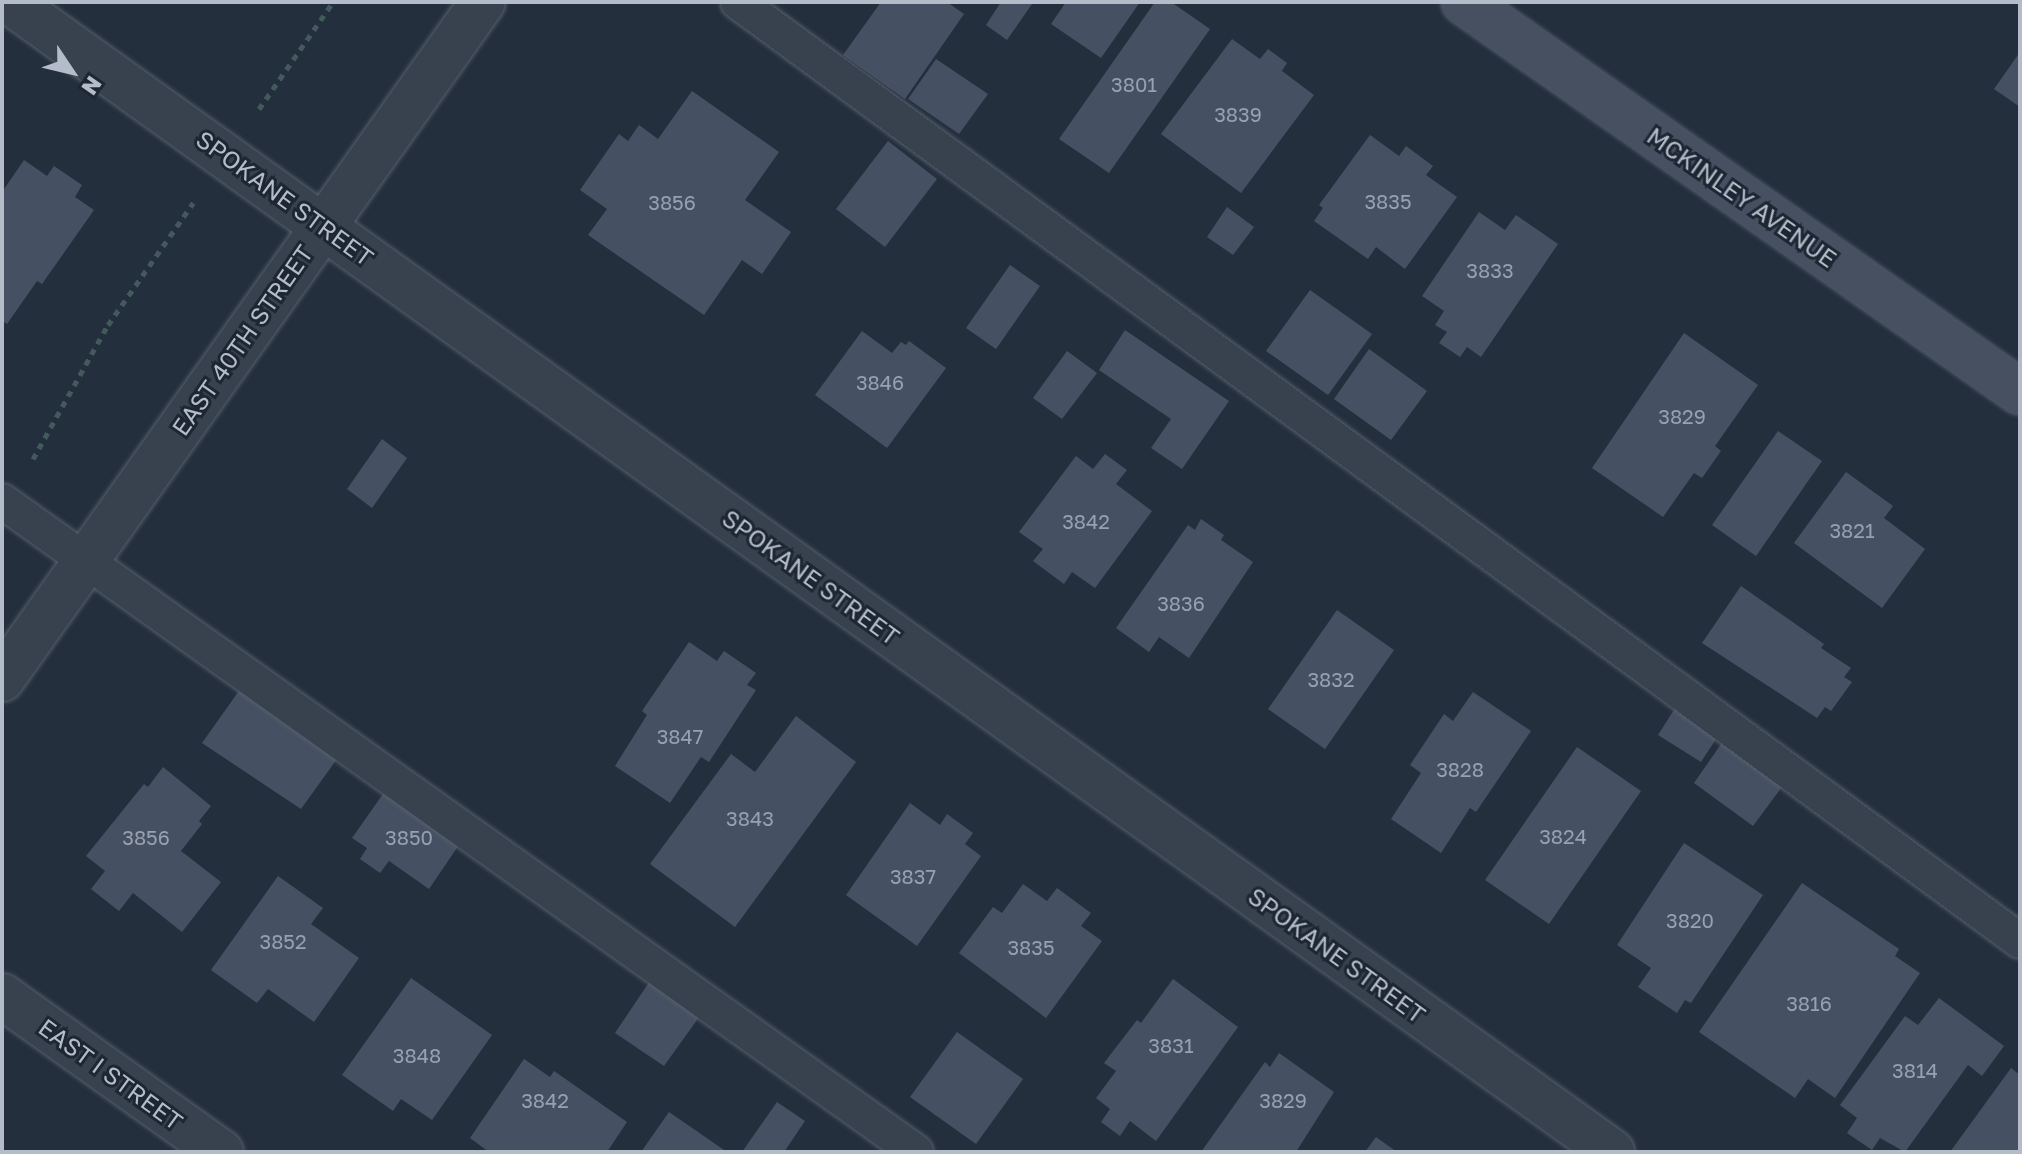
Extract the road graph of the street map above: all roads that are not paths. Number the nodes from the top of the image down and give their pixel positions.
1 (10, 2) edge
2 (483, 2) edge
3 (738, 2) edge
4 (1464, 2) edge
5 (324, 225) junction
6 (2020, 392) edge
7 (3, 502) edge
8 (87, 559) junction
9 (2, 679) edge
10 (2020, 941) edge
11 (2, 996) edge
12 (221, 1152) edge
13 (916, 1152) edge
14 (1612, 1152) edge

1 - 5 street, SPOKANE STREET
2 - 5 street, EAST 40TH STREET
3 - 10 lane
4 - 6 main road, MCKINLEY AVENUE
5 - 8 street, EAST 40TH STREET
5 - 14 street, SPOKANE STREET
7 - 8 lane
8 - 9 street, EAST 40TH STREET
8 - 13 lane
11 - 12 street, EAST I STREET

